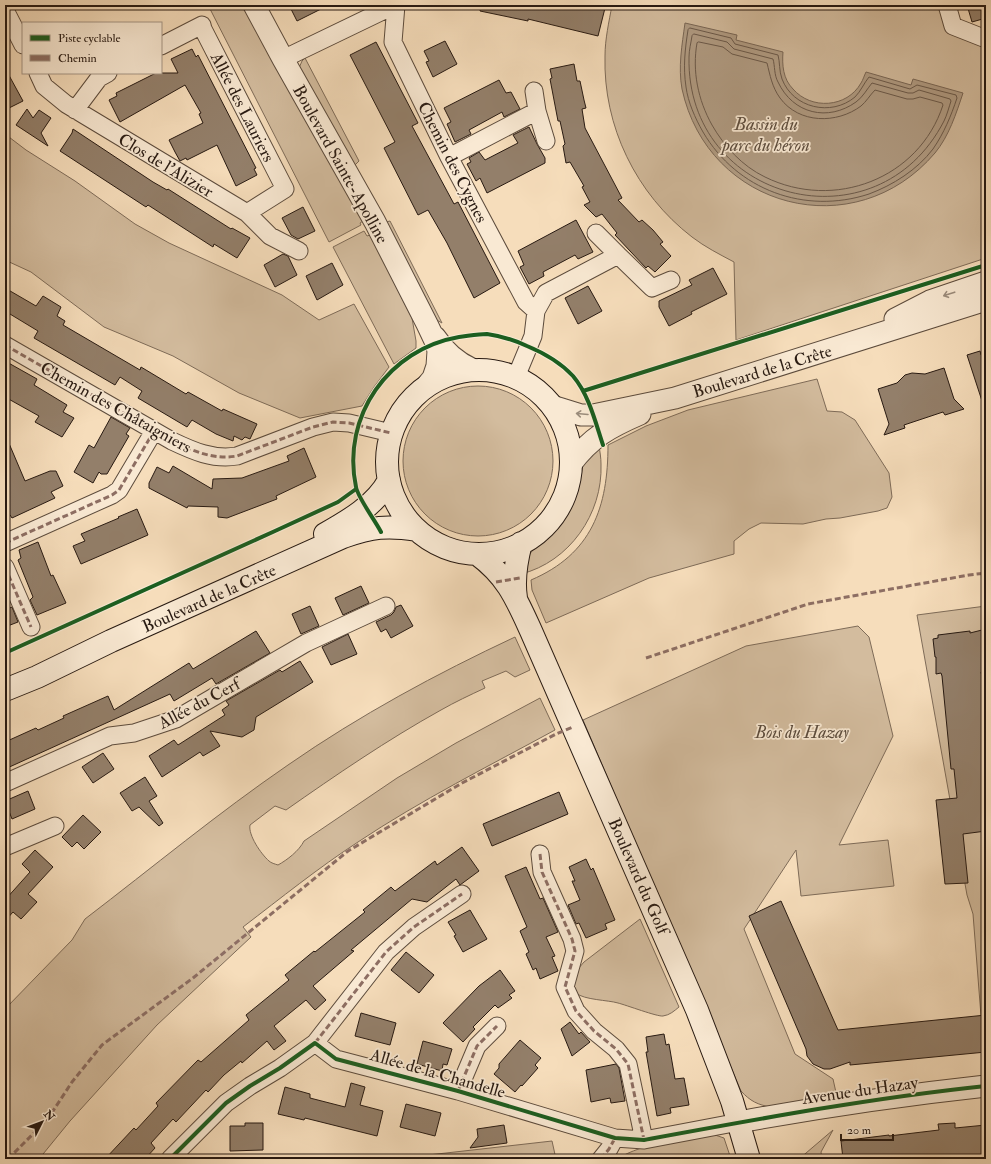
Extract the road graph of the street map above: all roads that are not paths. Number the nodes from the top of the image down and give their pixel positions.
1 (254, 5) edge
2 (395, 5) edge
3 (946, 5) edge
4 (5, 10) edge
5 (986, 39) edge
6 (22, 43) edge
7 (162, 45) edge
8 (283, 59) junction
9 (38, 74) edge
10 (106, 74) edge
11 (534, 91) dead end
12 (75, 110) junction
13 (537, 111) junction
14 (546, 141) dead end
15 (449, 157) junction
16 (247, 213) junction
17 (596, 233) dead end
18 (299, 251) dead end
19 (618, 255) junction
20 (671, 280) dead end
21 (986, 282) edge
22 (986, 300) edge
23 (536, 311) junction
24 (427, 324) junction
25 (5, 344) edge
26 (849, 344) junction
27 (472, 370) junction
28 (516, 377) junction
29 (428, 384) junction
30 (675, 398) junction
31 (552, 406) junction
32 (154, 431) junction
33 (391, 433) junction
34 (571, 464) junction
35 (389, 480) junction
36 (417, 530) junction
37 (5, 543) edge
38 (521, 544) junction
39 (477, 554) junction
40 (5, 567) edge
41 (516, 598) junction
42 (386, 606) dead end
43 (31, 627) dead end
44 (5, 678) edge
45 (5, 690) edge
46 (5, 782) edge
47 (55, 826) dead end
48 (5, 846) edge
49 (540, 854) dead end
50 (462, 894) dead end
51 (497, 1026) dead end
52 (315, 1043) junction
53 (986, 1086) edge
54 (458, 1091) junction
55 (739, 1122) junction
56 (615, 1138) junction
57 (644, 1140) junction
58 (170, 1159) edge
59 (601, 1159) edge
60 (749, 1159) edge

1 - 8 street, Boulevard Sainte-Apolline
2 - 8 street, Chemin des Cygnes
2 - 15 street, Chemin des Cygnes
3 - 5 street
4 - 6 street
7 - 16 street, Allée des Lauriers
8 - 24 street, Boulevard Sainte-Apolline
9 - 12 street, Clos de l'Alizier
10 - 12 street
11 - 13 street
12 - 16 street, Clos de l'Alizier
13 - 14 street
13 - 15 street
15 - 23 street, Chemin des Cygnes
16 - 18 street, Clos de l'Alizier
17 - 19 street
19 - 20 street
19 - 23 street
21 -> 26 street, Boulevard de la Crête
22 - 26 street, Boulevard de la Crête
23 - 28 street
24 - 27 street, Boulevard Sainte-Apolline
24 - 29 street, Boulevard Sainte-Apolline
25 - 32 street, Chemin des Châtaigniers
26 - 30 street, Boulevard de la Crête
27 - 28 main road
27 - 29 main road
28 - 31 main road
29 - 33 main road
30 -> 31 street, Boulevard de la Crête
30 - 34 street, Boulevard de la Crête
31 - 34 main road
32 - 33 street, Chemin des Châtaigniers
32 - 37 street
33 - 35 main road
34 - 38 main road
35 - 36 main road
35 - 44 main road, Boulevard de la Crête
36 - 39 main road
36 - 45 main road, Boulevard de la Crête
38 - 39 main road
38 - 41 main road, Boulevard du Golf
39 - 41 main road, Boulevard du Golf
40 - 43 street
41 - 55 main road, Boulevard du Golf
42 - 46 street, Allée du Cerf
47 - 48 street
49 - 57 street
50 - 52 street
51 - 54 street, Allée de la Chandelle
52 - 54 street, Allée de la Chandelle
52 - 58 street
53 - 55 street, Avenue du Hazay
54 - 56 street, Allée de la Chandelle
55 - 57 street, Allée de la Chandelle
55 - 60 main road, Boulevard du Golf
56 - 57 street, Allée de la Chandelle
56 - 59 street

